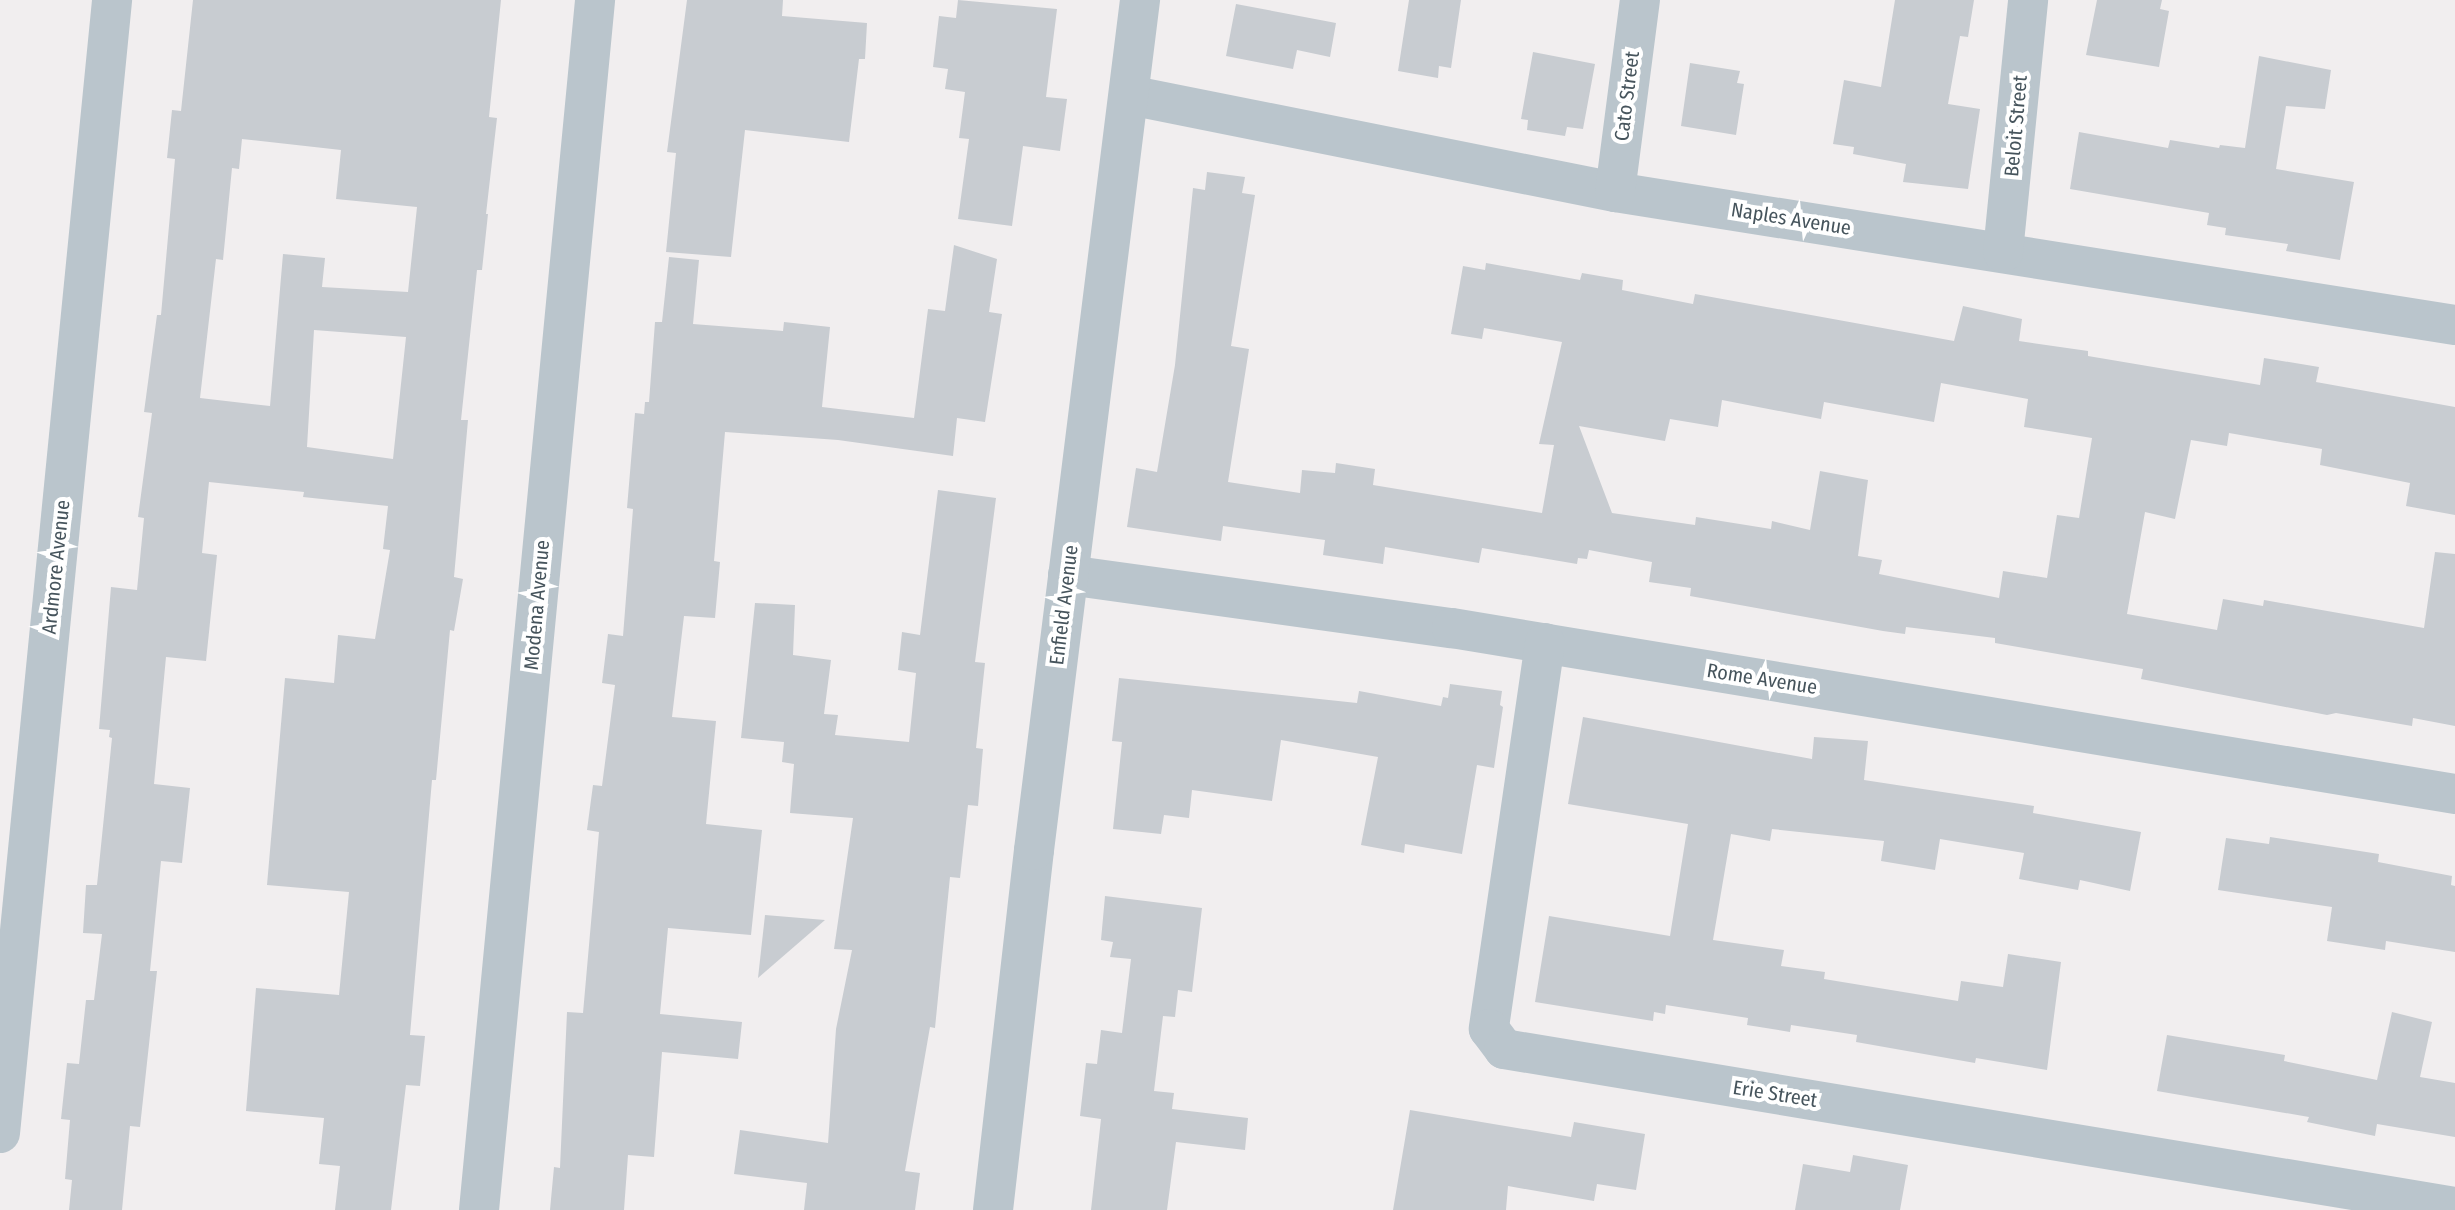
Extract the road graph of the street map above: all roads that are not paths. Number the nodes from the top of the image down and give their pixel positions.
1 (112, 0) edge
2 (595, 0) edge
3 (1140, 0) edge
4 (1640, 0) edge
5 (2028, 0) edge
6 (1129, 95) junction
7 (1615, 192) junction
8 (2003, 252) junction
9 (2455, 325) edge
10 (1068, 575) junction
11 (1545, 643) junction
12 (2455, 794) edge
13 (0, 1133) edge
14 (2455, 1207) edge
15 (479, 1210) edge
16 (993, 1210) edge

1 - 13 street, Ardmore Avenue
2 - 15 street, Modena Avenue
3 - 6 street, Enfield Avenue
4 - 7 street, Cato Street
5 - 8 street, Beloit Street
6 - 7 street, Naples Avenue
6 - 10 street, Enfield Avenue
7 - 8 street, Naples Avenue
8 - 9 street, Naples Avenue
10 - 11 street, Rome Avenue
10 - 16 street, Enfield Avenue
11 - 12 street, Rome Avenue
11 - 14 street, Erie Street

